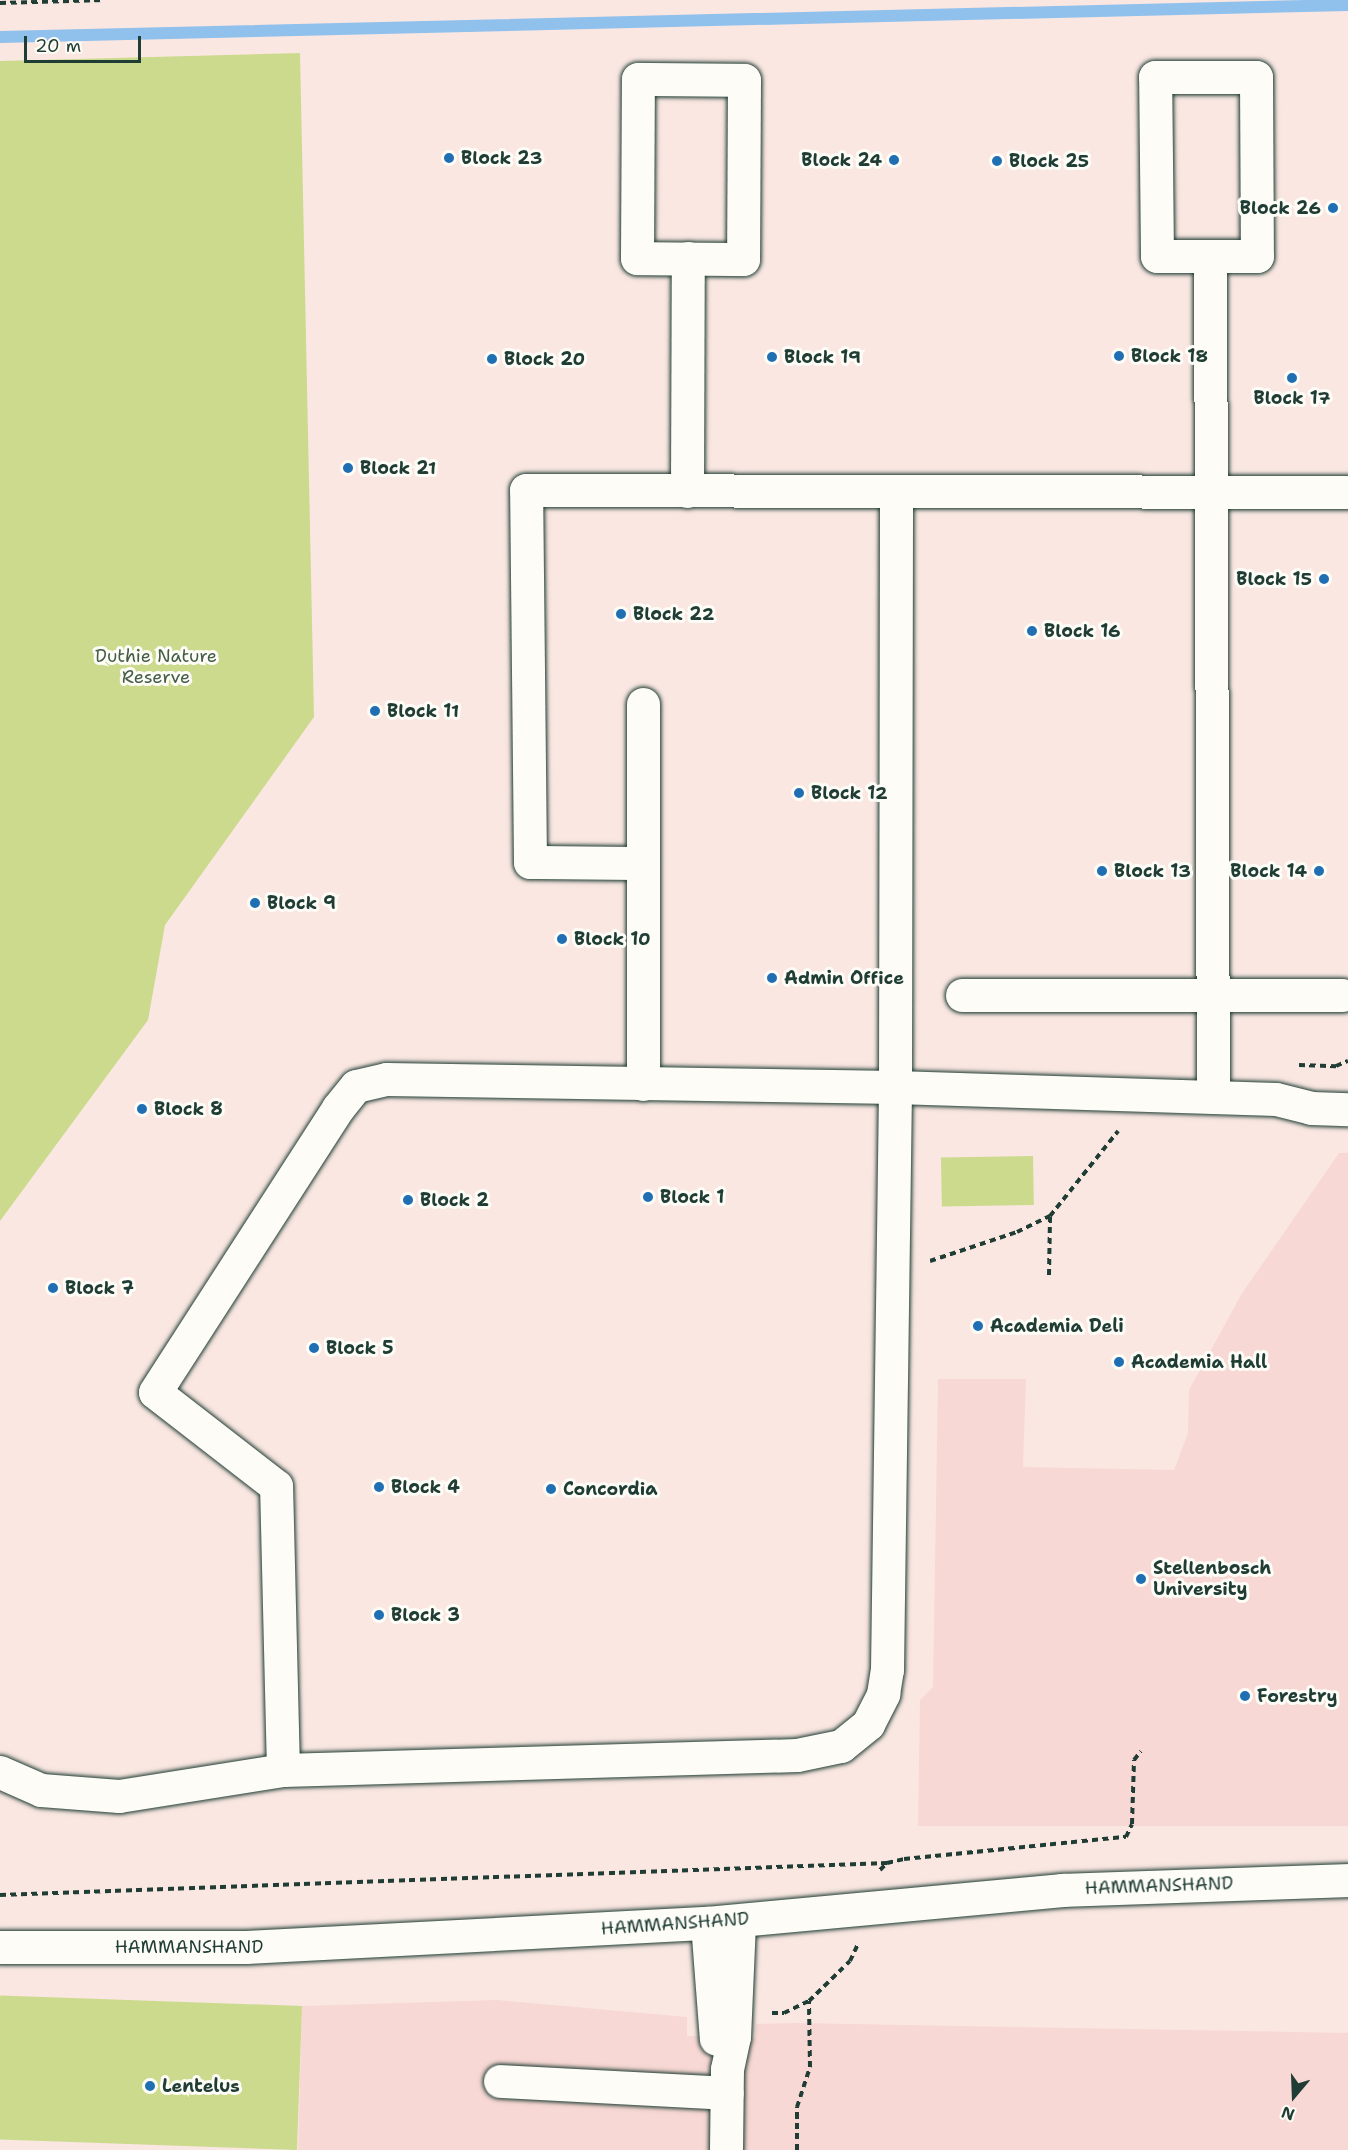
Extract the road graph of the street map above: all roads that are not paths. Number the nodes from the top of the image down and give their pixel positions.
1 (1210, 256) junction
2 (688, 258) junction
3 (687, 491) junction
4 (896, 491) junction
5 (1210, 491) junction
6 (1348, 492) edge
7 (643, 704) dead end
8 (643, 863) junction
9 (962, 995) dead end
10 (1211, 995) junction
11 (1342, 995) dead end
12 (643, 1084) junction
13 (895, 1087) junction
14 (1213, 1097) junction
15 (1346, 1105) edge
16 (283, 1770) junction
17 (0, 1772) edge
18 (1348, 1880) edge
19 (723, 1922) junction
20 (0, 1947) edge
21 (500, 2081) dead end
22 (727, 2081) junction
23 (726, 2150) edge

1 - 1 street
1 - 5 street
2 - 2 street
2 - 3 street
3 - 4 street
3 - 8 street
4 - 5 street
4 - 13 street
5 - 6 street
5 - 10 street
7 - 8 street
8 - 12 street
9 - 10 street
10 - 11 street
10 - 14 street
12 - 13 street
12 - 16 street
13 - 14 street
13 - 16 street
14 - 15 street
16 - 17 street
18 - 19 street, HAMMANSHAND
19 - 20 street, HAMMANSHAND
19 - 22 street
21 - 22 street
22 - 23 street

